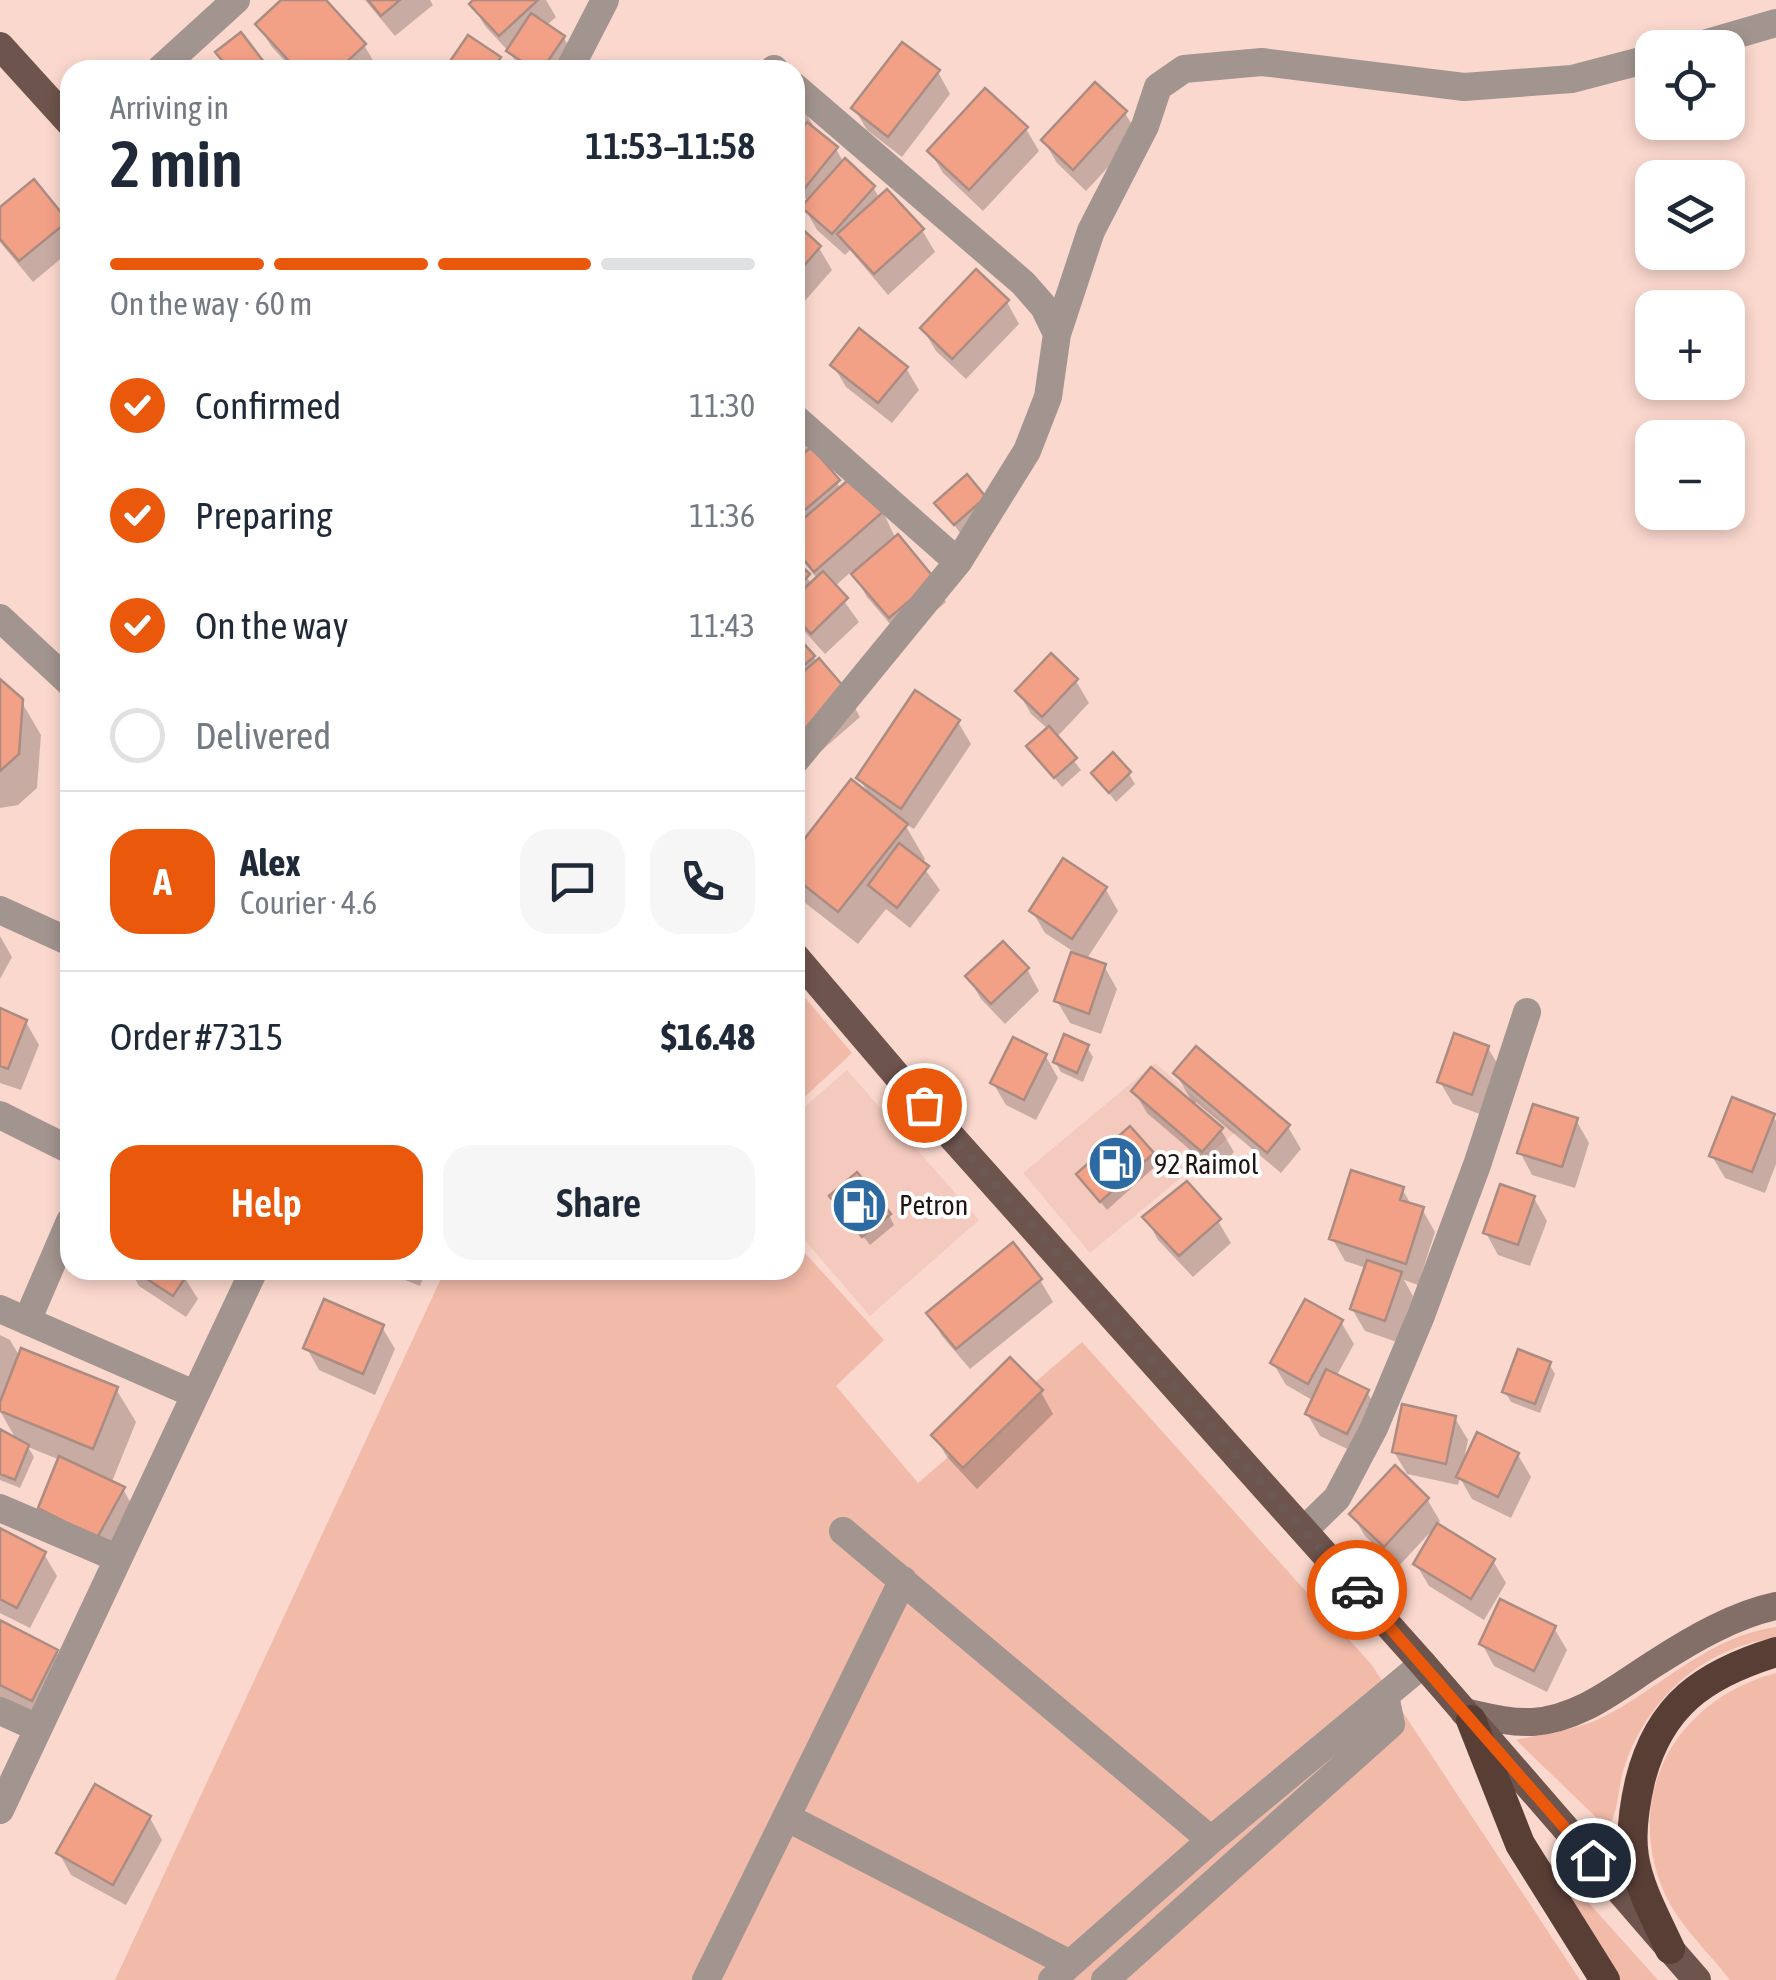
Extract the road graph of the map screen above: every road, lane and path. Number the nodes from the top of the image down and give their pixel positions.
1 (236, 0) edge
2 (605, 0) edge
3 (1776, 23) edge
4 (1745, 32) edge
5 (0, 46) edge
6 (170, 60) edge
7 (574, 60) edge
8 (1635, 62) edge
9 (805, 96) edge
10 (60, 112) edge
11 (1056, 334) junction
12 (805, 427) edge
13 (958, 562) junction
14 (0, 618) edge
15 (60, 674) edge
16 (805, 750) edge
17 (0, 910) edge
18 (60, 937) edge
19 (805, 968) edge
20 (1527, 1012) dead end
21 (0, 1115) edge
22 (60, 1145) edge
23 (60, 1243) edge
24 (249, 1280) edge
25 (0, 1309) edge
26 (27, 1321) junction
27 (194, 1394) junction
28 (0, 1508) edge
29 (1304, 1530) junction
30 (843, 1531) dead end
31 (117, 1558) junction
32 (903, 1580) junction
33 (1776, 1606) edge
34 (1776, 1652) edge
35 (1423, 1664) junction
36 (1385, 1696) junction
37 (0, 1711) edge
38 (1468, 1716) junction
39 (38, 1728) junction
40 (0, 1810) edge
41 (786, 1817) junction
42 (1211, 1840) junction
43 (1670, 1949) junction
44 (1061, 1972) edge
45 (706, 1980) edge
46 (1105, 1980) edge
47 (1605, 1980) edge
48 (1696, 1980) edge

1 - 6 street
2 - 7 street
3 - 4 street
5 - 10 main road
8 - 11 street
9 - 11 street
11 - 13 street
12 - 13 street
13 - 16 street
14 - 15 street
17 - 18 street
19 - 29 main road
20 - 29 street
21 - 22 street
23 - 26 street
24 - 27 street
25 - 26 street
26 - 27 street
27 - 31 street
28 - 31 street
29 - 35 main road
30 - 32 street
31 - 39 street
32 - 41 street
32 - 42 street
33 - 38 main road
34 - 43 highway
35 - 36 street
35 - 38 main road
36 - 42 street
36 - 46 street
37 - 39 street
38 - 43 main road
38 - 47 highway
39 - 40 street
41 - 44 street
41 - 45 street
42 - 44 street
43 - 48 main road

